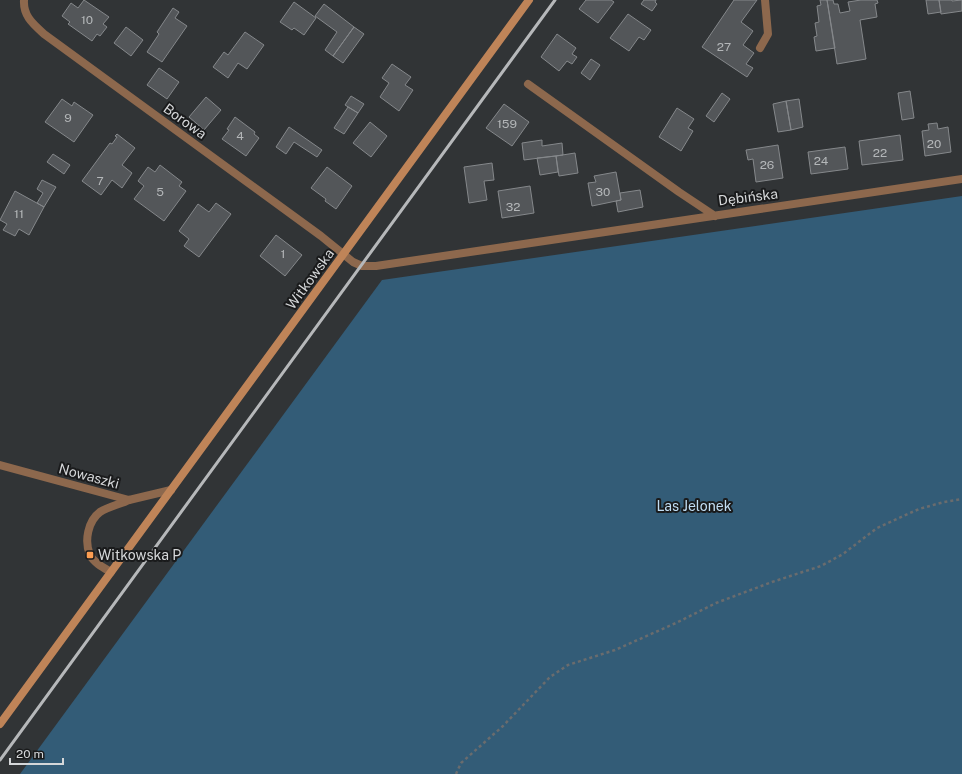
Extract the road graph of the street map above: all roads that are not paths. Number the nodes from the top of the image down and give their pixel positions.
1 (24, 0) edge
2 (528, 0) edge
3 (765, 0) edge
4 (760, 48) dead end
5 (528, 84) dead end
6 (962, 179) edge
7 (715, 216) junction
8 (344, 254) junction
9 (0, 465) edge
10 (171, 490) junction
11 (129, 500) junction
12 (111, 572) junction
13 (0, 724) edge

1 - 8 street, Borowa
2 - 8 street, Witkowska
3 - 4 street
5 - 7 street, Dębińska
6 - 7 street, Dębińska
7 - 8 street, Borowa
8 - 10 street, Witkowska
9 - 11 street, Nowaszki
10 - 11 street, Nowaszki
10 - 12 street, Witkowska
11 - 12 street
12 - 13 street, Witkowska

